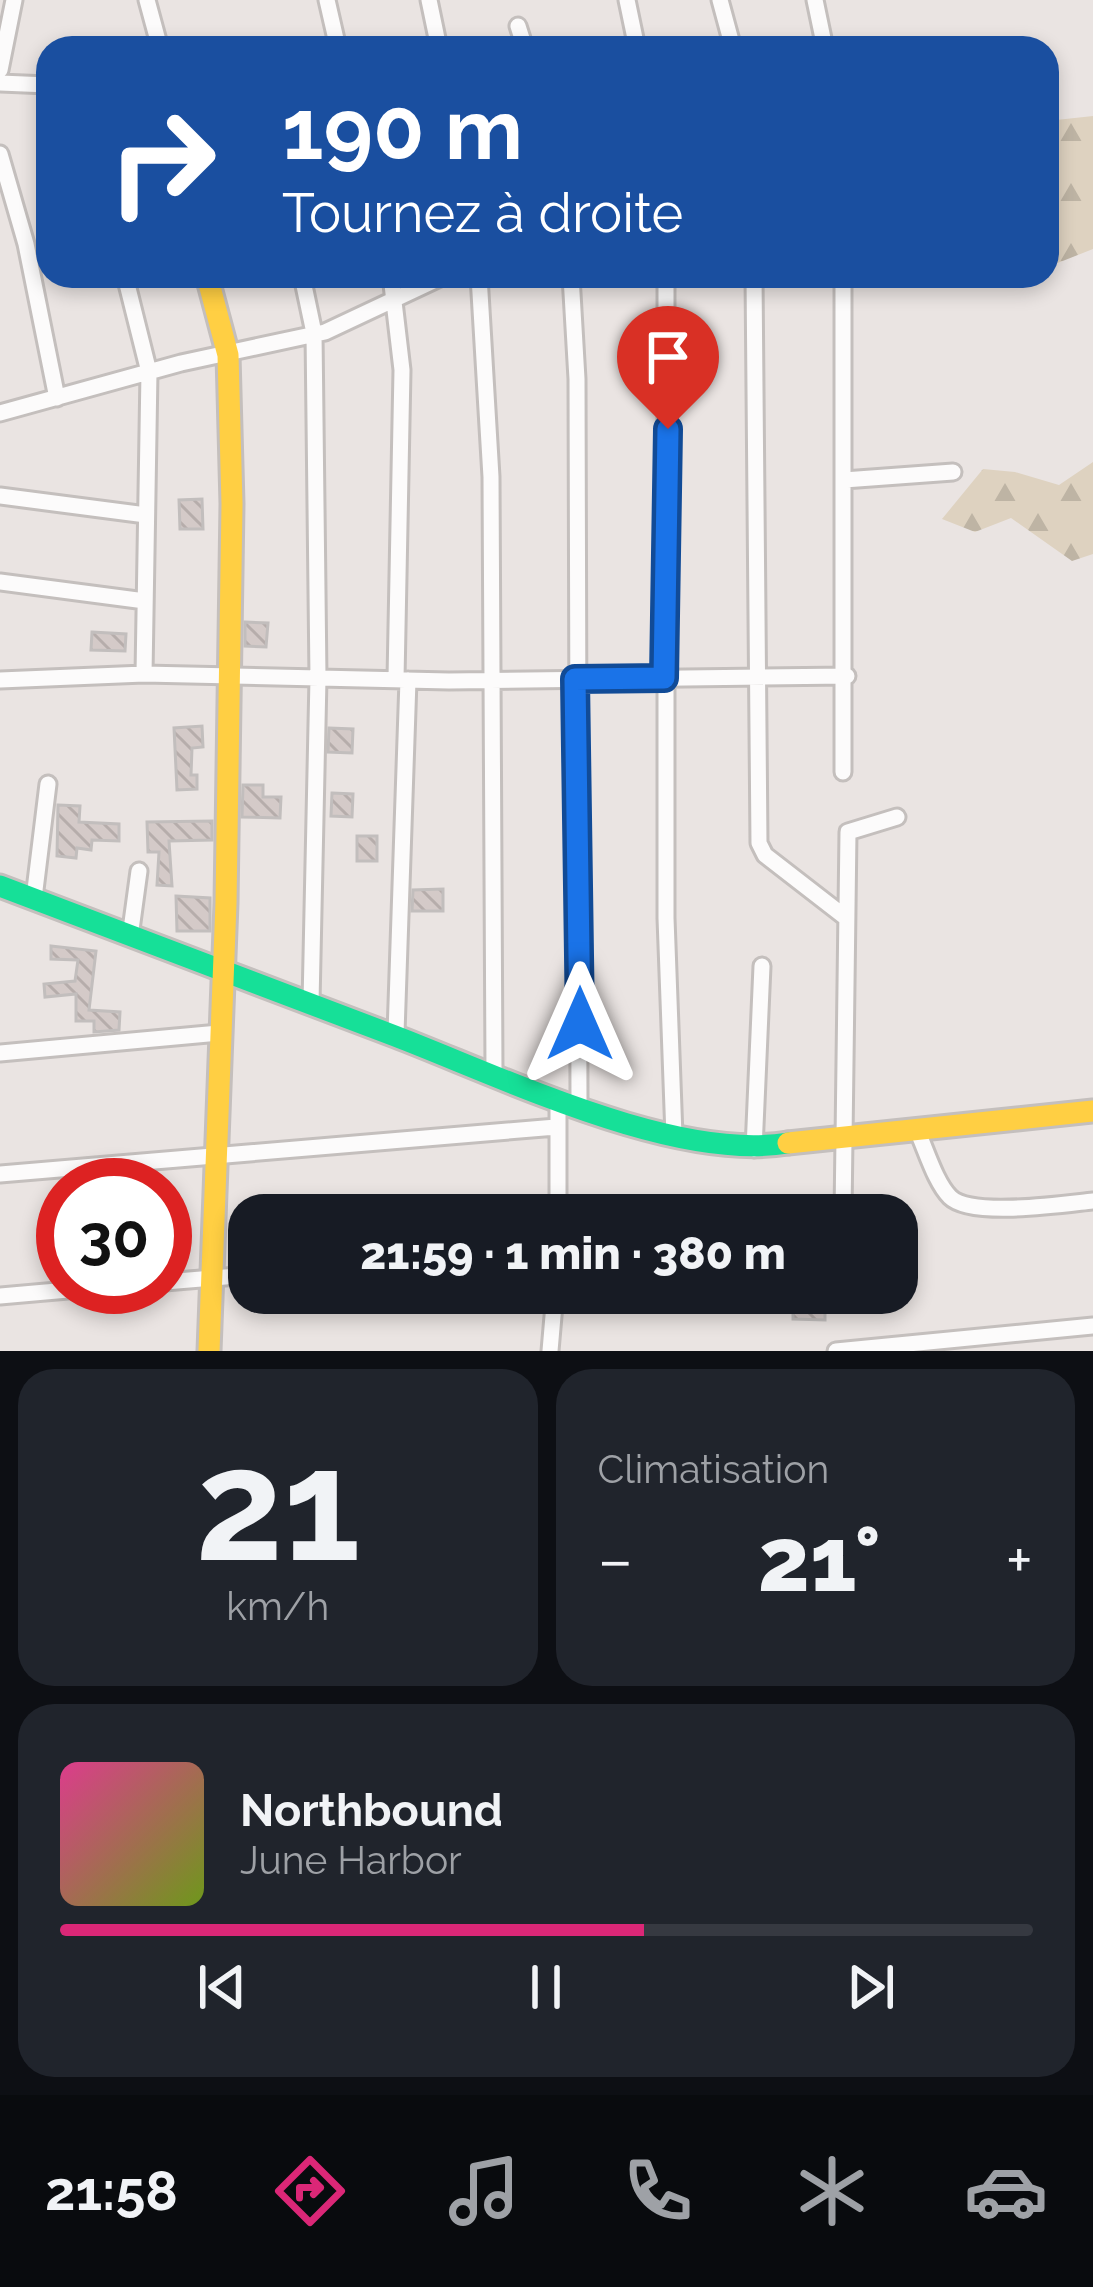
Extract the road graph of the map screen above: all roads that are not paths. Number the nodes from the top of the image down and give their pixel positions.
1 (14, 0) edge
2 (147, 0) edge
3 (327, 0) edge
4 (429, 0) edge
5 (627, 0) edge
6 (720, 0) edge
7 (815, 0) edge
8 (518, 26) dead end
9 (157, 36) edge
10 (335, 36) edge
11 (437, 36) edge
12 (521, 36) edge
13 (634, 36) edge
14 (730, 36) edge
15 (822, 36) edge
16 (3, 40) edge
17 (0, 70) edge
18 (0, 83) edge
19 (36, 84) edge
20 (0, 154) edge
21 (127, 288) edge
22 (210, 288) edge
23 (305, 288) edge
24 (393, 288) edge
25 (421, 288) edge
26 (480, 288) edge
27 (572, 288) edge
28 (666, 288) edge
29 (754, 288) edge
30 (842, 288) edge
31 (396, 301) junction
32 (314, 333) junction
33 (228, 355) junction
34 (149, 372) junction
35 (57, 398) junction
36 (0, 413) edge
37 (952, 472) dead end
38 (844, 480) junction
39 (0, 496) edge
40 (146, 515) junction
41 (0, 582) edge
42 (145, 601) junction
43 (145, 674) junction
44 (848, 676) junction
45 (226, 677) junction
46 (318, 678) junction
47 (664, 678) junction
48 (754, 678) junction
49 (575, 679) junction
50 (0, 680) edge
51 (402, 680) junction
52 (488, 680) junction
53 (844, 772) dead end
54 (48, 784) dead end
55 (898, 817) dead end
56 (139, 871) dead end
57 (0, 886) edge
58 (34, 898) junction
59 (845, 916) junction
60 (130, 937) junction
61 (762, 965) dead end
62 (222, 970) junction
63 (311, 1003) junction
64 (219, 1033) junction
65 (396, 1033) junction
66 (0, 1053) edge
67 (494, 1071) junction
68 (568, 1100) junction
69 (1093, 1111) edge
70 (556, 1127) junction
71 (916, 1128) junction
72 (842, 1134) junction
73 (674, 1136) junction
74 (754, 1149) junction
75 (215, 1160) junction
76 (0, 1174) edge
77 (558, 1194) edge
78 (843, 1194) edge
79 (1093, 1201) edge
80 (228, 1277) edge
81 (208, 1279) junction
82 (192, 1280) edge
83 (36, 1293) edge
84 (0, 1296) edge
85 (553, 1314) edge
86 (1093, 1326) edge
87 (208, 1351) edge
88 (550, 1351) edge
89 (839, 1351) edge

1 - 16 street
2 - 9 street
3 - 10 street
4 - 11 street
5 - 13 street
6 - 14 street
7 - 15 street
8 - 12 street
16 - 17 street
18 - 19 street
20 - 35 street
21 - 34 street
22 - 33 street
23 - 32 street
24 - 31 street
25 - 31 street
26 - 52 street
27 - 49 street
28 - 47 street
29 - 48 street
30 - 38 street
31 - 32 street
31 - 51 street
32 - 33 street
32 - 46 street
33 - 34 street
33 - 45 street
34 - 35 street
34 - 40 street
35 - 36 street
37 - 38 street
38 - 44 street
39 - 40 street
40 - 42 street
41 - 42 street
42 - 43 street
43 - 45 street
43 - 50 street
44 - 48 street
44 - 53 street
45 - 46 street
45 - 62 street
46 - 51 street
46 - 63 street
47 - 48 street
47 - 49 street
47 - 73 street
48 - 59 street
49 - 52 street
49 - 68 street
51 - 52 street
51 - 65 street
52 - 67 street
54 - 58 street
55 - 59 street
56 - 60 street
57 - 58 street
58 - 60 street
59 - 72 street
60 - 62 street
61 - 74 street
62 - 63 street
62 - 64 street
63 - 65 street
64 - 66 street
64 - 75 street
65 - 67 street
67 - 68 street
68 - 70 street
68 - 73 street
69 - 71 street
70 - 75 street
70 - 77 street
71 - 72 street
71 - 79 street
72 - 74 street
72 - 78 street
73 - 74 street
75 - 76 street
75 - 81 street
80 - 81 street
81 - 82 street
81 - 87 street
83 - 84 street
85 - 88 street
86 - 89 street

